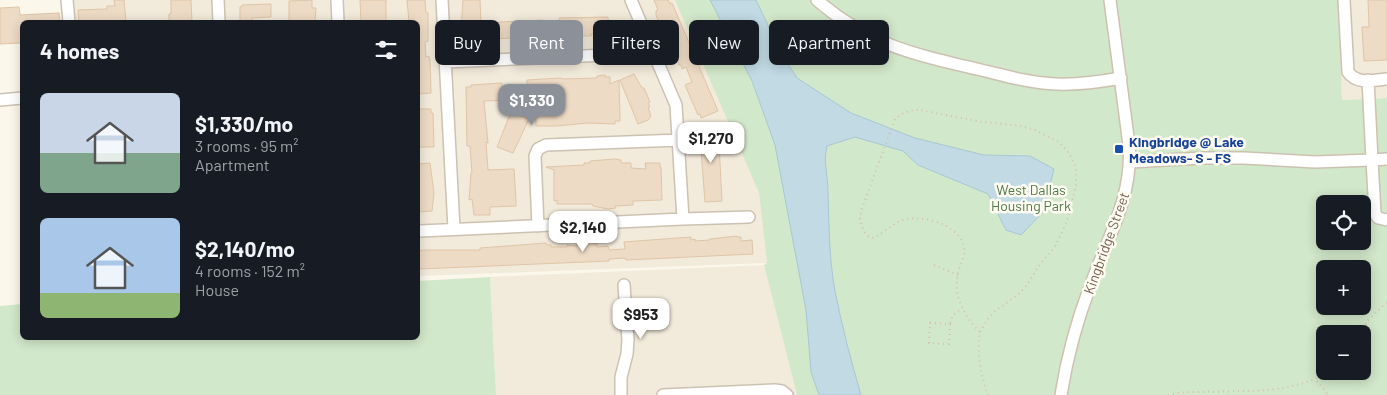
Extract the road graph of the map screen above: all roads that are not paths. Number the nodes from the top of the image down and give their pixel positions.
1 (67, 0) edge
2 (218, 0) edge
3 (337, 0) edge
4 (442, 0) edge
5 (631, 0) edge
6 (817, 0) edge
7 (1110, 0) edge
8 (1344, 0) edge
9 (69, 20) edge
10 (219, 20) edge
11 (338, 20) edge
12 (443, 20) edge
13 (639, 20) edge
14 (593, 56) edge
15 (500, 60) edge
16 (446, 65) edge
17 (658, 65) edge
18 (1121, 78) junction
19 (1387, 79) edge
20 (1368, 80) junction
21 (20, 98) edge
22 (0, 100) edge
23 (680, 140) junction
24 (1387, 158) edge
25 (1372, 160) junction
26 (1130, 162) junction
27 (749, 217) dead end
28 (683, 219) junction
29 (1387, 220) edge
30 (538, 226) junction
31 (454, 229) junction
32 (420, 231) dead end
33 (624, 285) dead end
34 (620, 395) edge
35 (663, 395) edge
36 (787, 395) edge
37 (1061, 395) edge

1 - 9 street
2 - 10 street
3 - 11 street
4 - 12 street
5 - 13 street
6 - 18 street
7 - 18 street, Kingbridge Street
8 - 20 street
14 - 15 street
16 - 31 street
17 - 23 street
18 - 26 street, Kingbridge Street
19 - 20 street
20 - 25 street
21 - 22 street
23 - 28 street
23 - 30 street
24 - 25 street
25 - 26 street
25 - 29 street
26 - 37 street, Kingbridge Street
27 - 28 street
28 - 30 street
30 - 31 street
31 - 32 street
33 - 34 street
35 - 36 street

